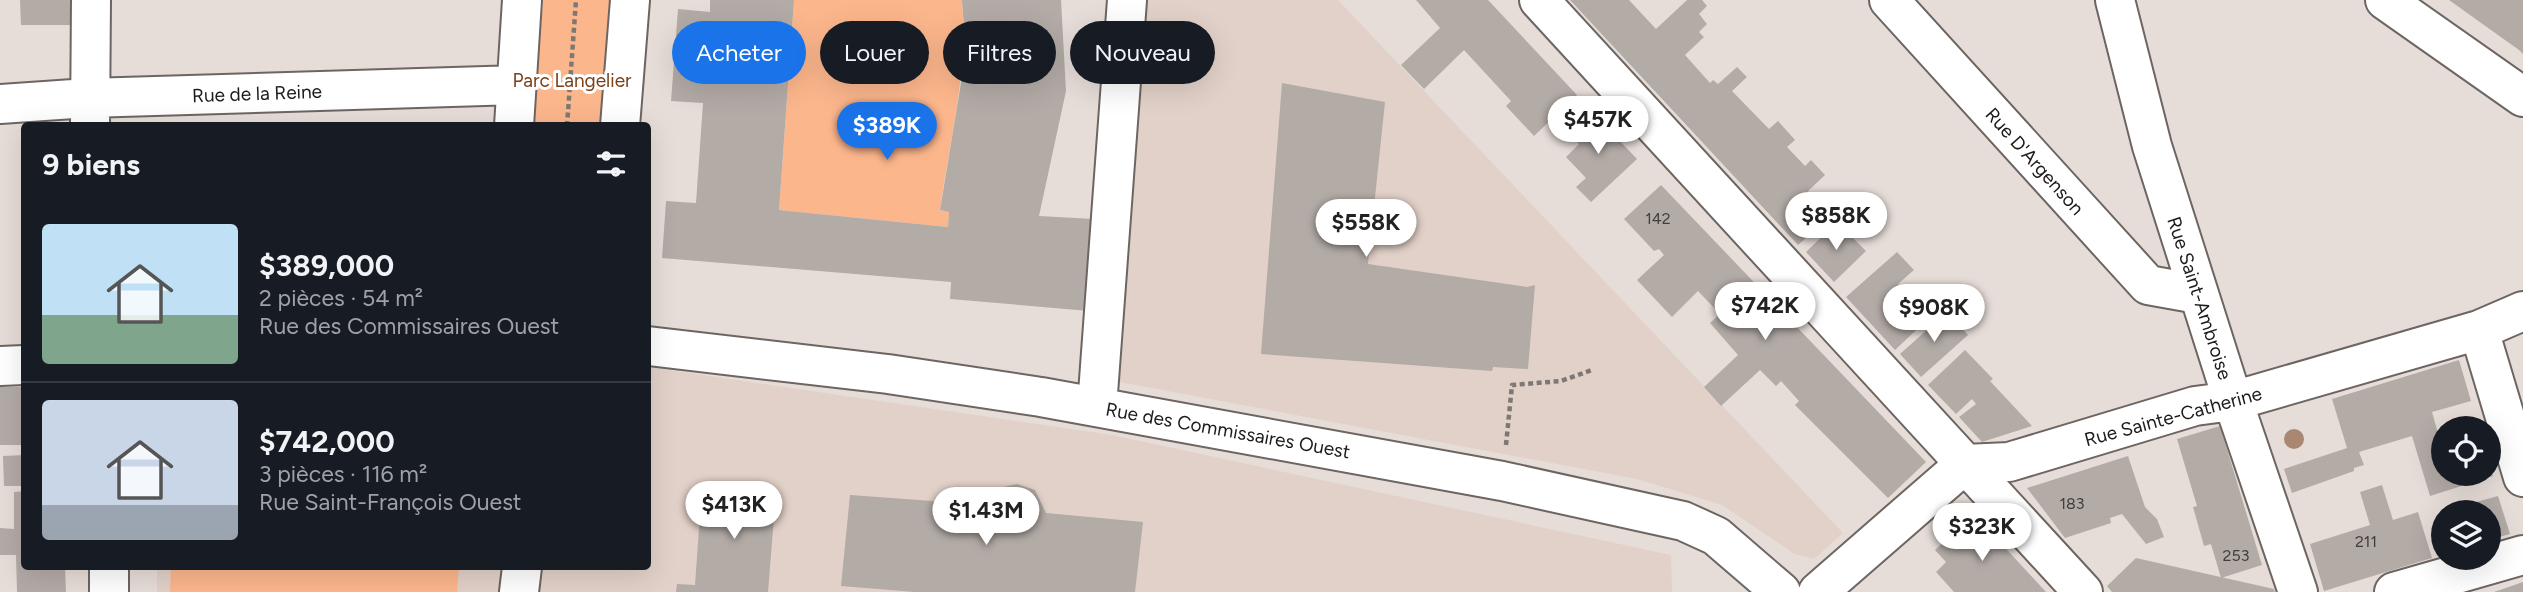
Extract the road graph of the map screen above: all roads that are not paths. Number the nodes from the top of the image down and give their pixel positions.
1 (91, 0) edge
2 (522, 0) edge
3 (630, 0) edge
4 (1127, 0) edge
5 (1539, 0) edge
6 (1888, 0) edge
7 (2115, 0) edge
8 (2385, 0) edge
9 (515, 85) junction
10 (2523, 97) edge
11 (0, 104) edge
12 (89, 112) edge
13 (514, 122) edge
14 (620, 122) edge
15 (2198, 293) junction
16 (2523, 311) edge
17 (2479, 330) junction
18 (651, 346) edge
19 (21, 365) edge
20 (0, 366) edge
21 (2233, 401) junction
22 (1097, 407) junction
23 (1965, 464) junction
24 (2523, 477) edge
25 (2523, 555) edge
26 (109, 570) edge
27 (522, 570) edge
28 (109, 592) edge
29 (519, 592) edge
30 (1781, 592) edge
31 (1818, 592) edge
32 (2083, 592) edge
33 (2298, 592) edge
34 (2394, 592) edge

1 - 12 street
2 - 9 street
3 - 14 street
4 - 22 street
5 - 23 street
6 - 15 street, Rue D'Argenson
7 - 15 street, Rue Saint-Ambroise
8 - 10 street
9 - 12 street, Rue de la Reine
9 - 13 street
11 - 12 street, Rue de la Reine
15 - 21 street, Rue Saint-Ambroise
16 - 17 street, Rue Sainte-Catherine
17 - 21 street, Rue Sainte-Catherine
17 - 24 street
18 - 22 street, Rue des Commissaires Ouest
19 - 20 street
21 - 23 street, Rue Sainte-Catherine
21 - 33 street, Rue Saint-Ambroise
22 - 30 street, Rue des Commissaires Ouest
23 - 31 street
23 - 32 street
25 - 34 street
26 - 28 street
27 - 29 street

